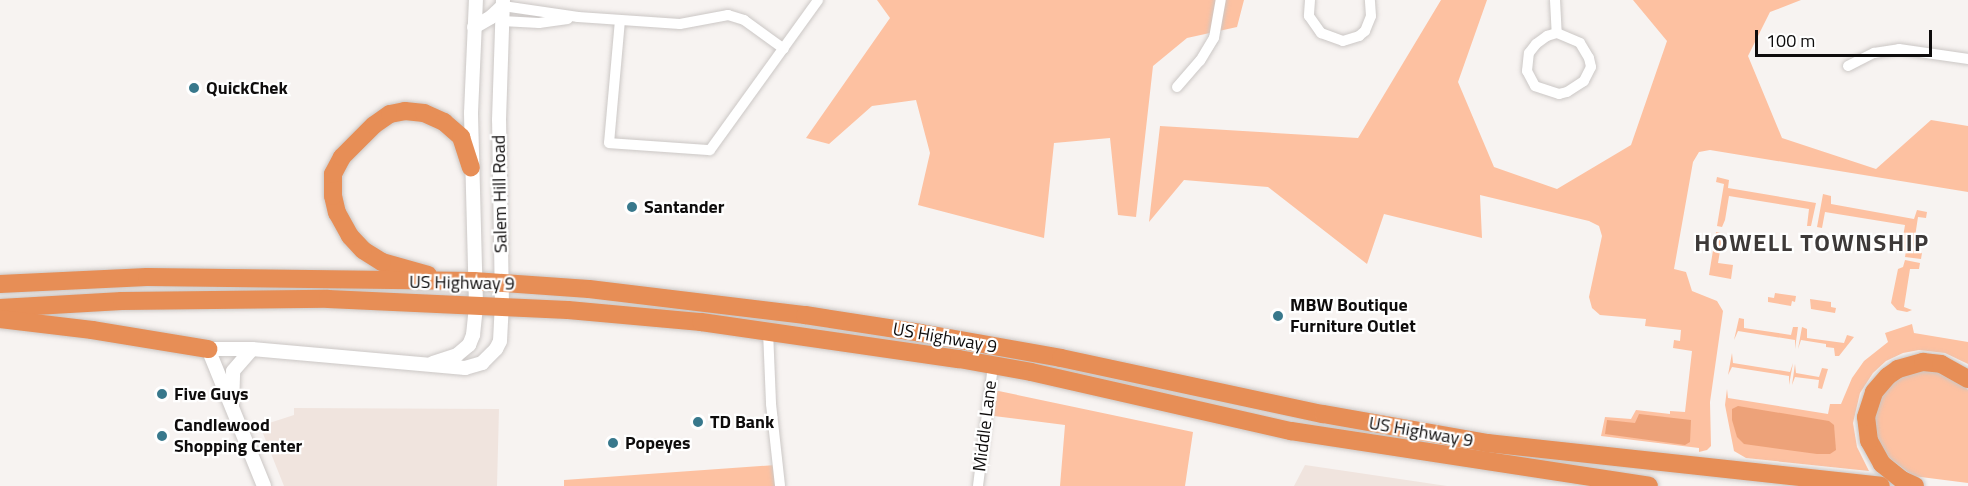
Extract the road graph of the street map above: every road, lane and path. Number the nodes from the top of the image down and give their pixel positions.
1 (476, 0) edge
2 (818, 0) edge
3 (1221, 0) edge
4 (1310, 0) edge
5 (1370, 0) edge
6 (1555, 0) edge
7 (503, 3) edge
8 (578, 17) junction
9 (620, 20) junction
10 (502, 21) junction
11 (474, 27) junction
12 (1557, 33) junction
13 (784, 48) junction
14 (1968, 58) edge
15 (1848, 66) dead end
16 (1177, 87) dead end
17 (471, 167) junction
18 (466, 281) junction
19 (501, 282) junction
20 (0, 284) edge
21 (476, 305) junction
22 (502, 307) junction
23 (0, 308) edge
24 (0, 319) edge
25 (768, 331) junction
26 (252, 349) junction
27 (208, 350) junction
28 (428, 365) junction
29 (993, 365) junction
30 (1968, 379) edge
31 (232, 410) junction
32 (264, 486) edge
33 (780, 486) edge
34 (978, 486) edge
35 (1649, 486) edge
36 (1881, 486) edge
37 (1915, 486) edge

1 - 11 street, Salem Hill Road
2 - 13 street
3 - 16 street
4 - 5 street
6 - 12 street
7 - 8 street
7 - 10 street, Salem Hill Road
7 - 11 street
8 - 9 street
8 - 10 street
9 - 13 street
9 - 13 street
10 - 19 street, Salem Hill Road
11 - 17 street, Salem Hill Road
12 - 12 street
14 - 15 street
17 - 18 street, Salem Hill Road
17 - 18 highway
18 - 19 highway, US Highway 9
18 - 20 highway, US Highway 9
18 - 21 street, Salem Hill Road
19 - 22 street, Salem Hill Road
19 - 36 highway, US Highway 9
21 - 22 highway, US Highway 9
21 - 23 highway, US Highway 9
21 - 28 street, Salem Hill Road
22 - 25 highway, US Highway 9
22 - 28 street, Salem Hill Road
24 - 27 highway
25 - 29 highway, US Highway 9
25 - 33 street
26 - 27 street, Salem Hill Road
26 - 28 street, Salem Hill Road
26 - 31 street
27 - 31 street
29 - 34 street, Middle Lane
29 - 35 highway, US Highway 9
30 - 37 highway
31 - 32 street

